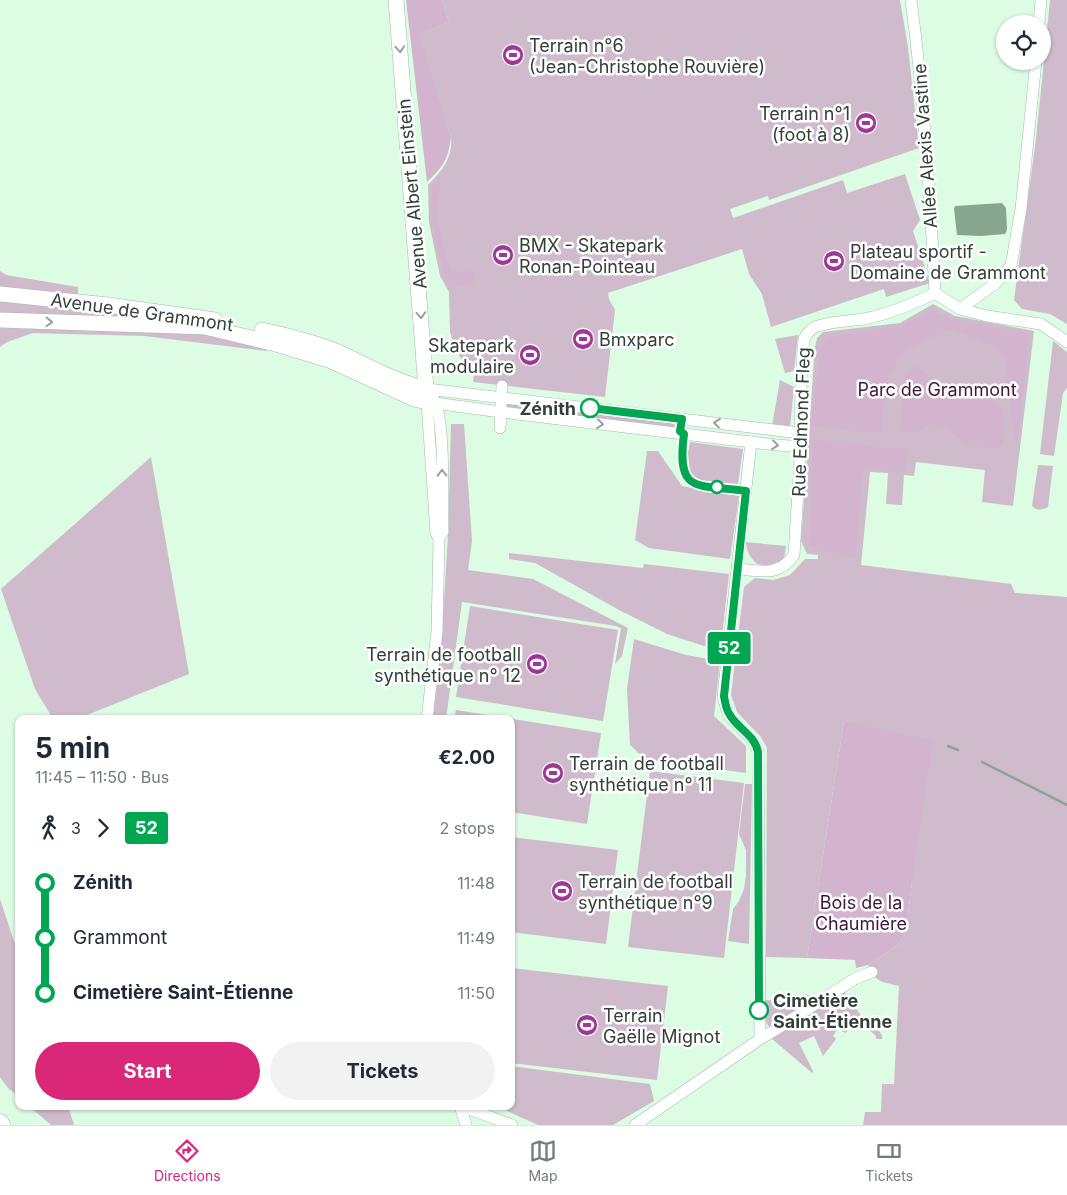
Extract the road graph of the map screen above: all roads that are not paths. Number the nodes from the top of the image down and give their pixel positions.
1 (396, 0) edge
2 (911, 0) edge
3 (1041, 0) edge
4 (1040, 15) edge
5 (1035, 70) edge
6 (934, 293) junction
7 (0, 294) edge
8 (960, 308) junction
9 (0, 320) edge
10 (280, 339) junction
11 (1067, 342) edge
12 (425, 366) junction
13 (403, 382) junction
14 (502, 391) junction
15 (430, 398) junction
16 (500, 412) junction
17 (500, 428) dead end
18 (800, 433) junction
19 (751, 442) junction
20 (800, 446) junction
21 (738, 569) junction
22 (428, 715) edge
23 (872, 972) dead end
24 (760, 1038) junction
25 (461, 1110) edge
26 (472, 1110) edge
27 (466, 1125) edge
28 (512, 1125) edge
29 (636, 1125) edge

1 -> 12 main road, Avenue Albert Einstein
2 - 6 street, Allée Alexis Vastine
3 - 4 street
5 - 8 street
6 - 8 street
6 - 18 street, Rue Edmond Fleg
7 - 10 main road, Avenue de Grammont
8 - 11 street
9 -> 10 main road, Avenue de Grammont
10 - 13 main road, Avenue de Grammont
10 - 15 main road, Avenue de Grammont
12 - 13 main road
12 - 15 main road, Avenue Albert Einstein
13 - 15 main road, Avenue de Grammont
14 - 15 street
14 - 16 street
18 -> 14 street
15 - 16 street
15 - 22 street, Avenue Albert Einstein
16 - 17 street
16 -> 19 street
18 - 20 street, Rue Edmond Fleg
19 -> 20 street
19 - 21 street
20 - 21 street, Rue Edmond Fleg
21 - 24 street
23 - 24 street
24 - 29 street
25 - 27 street
26 - 28 street

